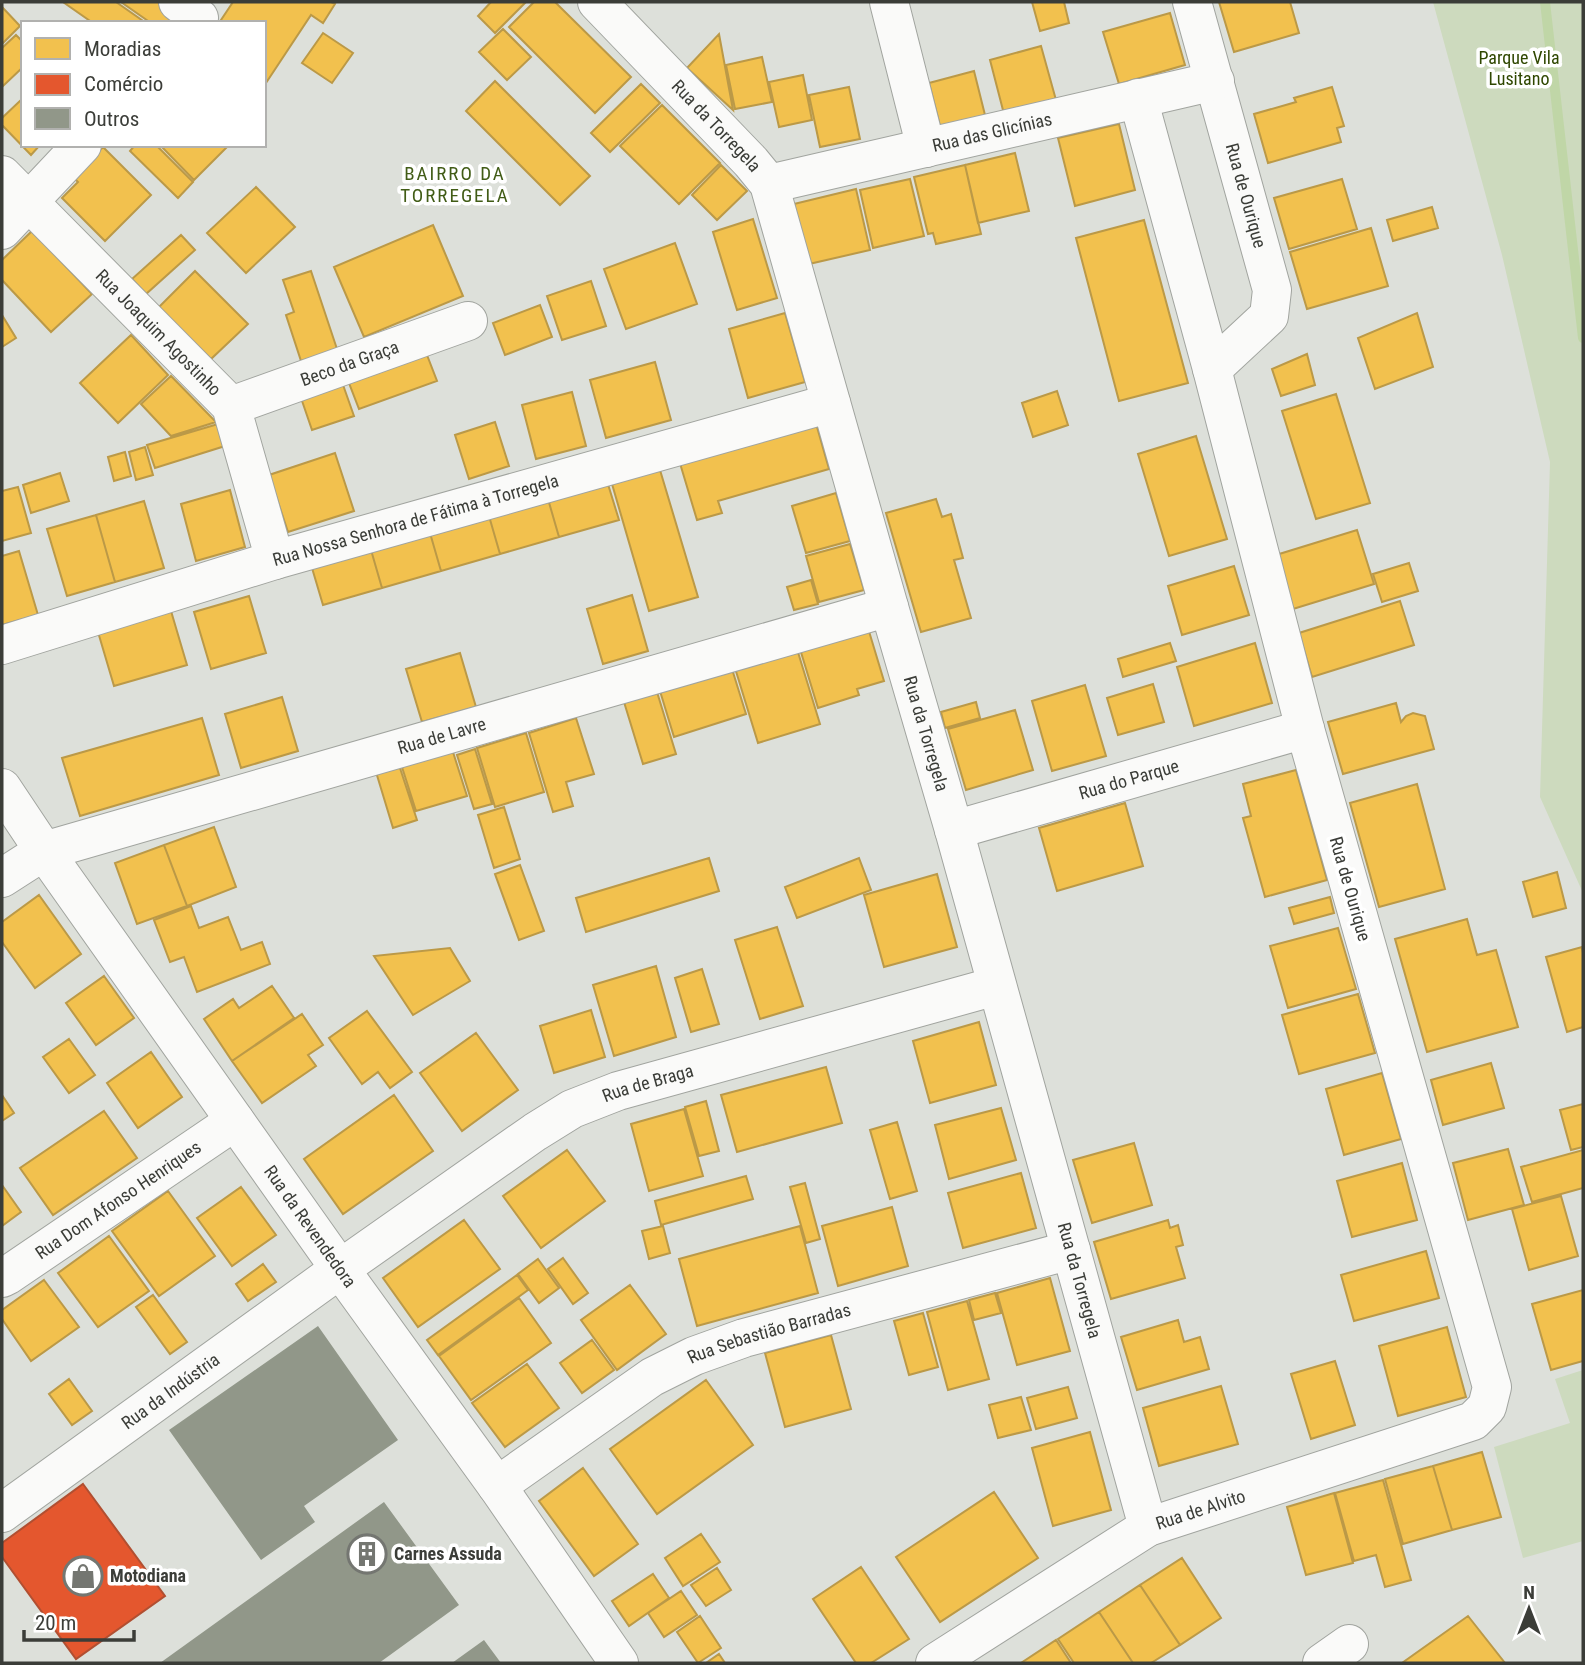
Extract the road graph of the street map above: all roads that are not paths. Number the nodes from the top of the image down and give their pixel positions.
1 (597, 2) edge
2 (889, 2) edge
3 (1192, 2) edge
4 (1215, 81) junction
5 (1138, 99) junction
6 (80, 147) edge
7 (926, 148) junction
8 (2, 176) edge
9 (769, 184) junction
10 (15, 217) edge
11 (468, 321) dead end
12 (1212, 369) junction
13 (831, 403) junction
14 (232, 406) junction
15 (275, 560) junction
16 (889, 607) junction
17 (2, 645) edge
18 (1305, 729) junction
19 (2, 788) edge
20 (954, 830) junction
21 (44, 851) junction
22 (2, 878) edge
23 (996, 986) junction
24 (235, 1121) junction
25 (1071, 1250) junction
26 (340, 1269) junction
27 (2, 1278) edge
28 (1487, 1407) joint
29 (497, 1486) junction
30 (2, 1513) edge
31 (1148, 1527) junction
32 (619, 1663) edge
33 (935, 1663) edge

1 - 9 street, Rua da Torregela
2 - 7 street
3 - 4 street, Rua de Ourique
4 - 5 street, Rua das Glicínias
4 - 12 street, Rua de Ourique
5 - 7 street, Rua das Glicínias
5 - 12 street, Rua de Ourique
6 - 10 street
7 - 9 street, Rua das Glicínias
8 - 10 street, Rua Joaquim Agostinho
9 - 13 street, Rua da Torregela
10 - 14 street, Rua Joaquim Agostinho
11 - 14 street, Beco da Graça
12 - 18 street, Rua de Ourique
13 - 15 street, Rua Nossa Senhora de Fátima à Torregela
13 - 16 street, Rua da Torregela
14 - 15 street, Rua Joaquim Agostinho
15 - 17 street, Rua Nossa Senhora de Fátima à Torregela
16 - 20 street, Rua da Torregela
16 - 21 street, Rua de Lavre
18 - 20 street, Rua do Parque
18 - 28 street, Rua de Ourique
19 - 21 street, Rua da Revendedora
20 - 23 street, Rua da Torregela
21 - 22 street, Rua de Lavre
21 - 24 street, Rua da Revendedora
23 - 25 street, Rua da Torregela
23 - 26 street, Rua de Braga
24 - 26 street, Rua da Revendedora
24 - 27 street, Rua Dom Afonso Henriques
25 - 29 street, Rua Sebastião Barradas
25 - 31 street, Rua da Torregela
26 - 29 street, Rua da Revendedora
26 - 30 street, Rua da Indústria
28 - 31 street, Rua de Alvito
29 - 32 street, Rua da Revendedora
31 - 33 street, Rua de Alvito

